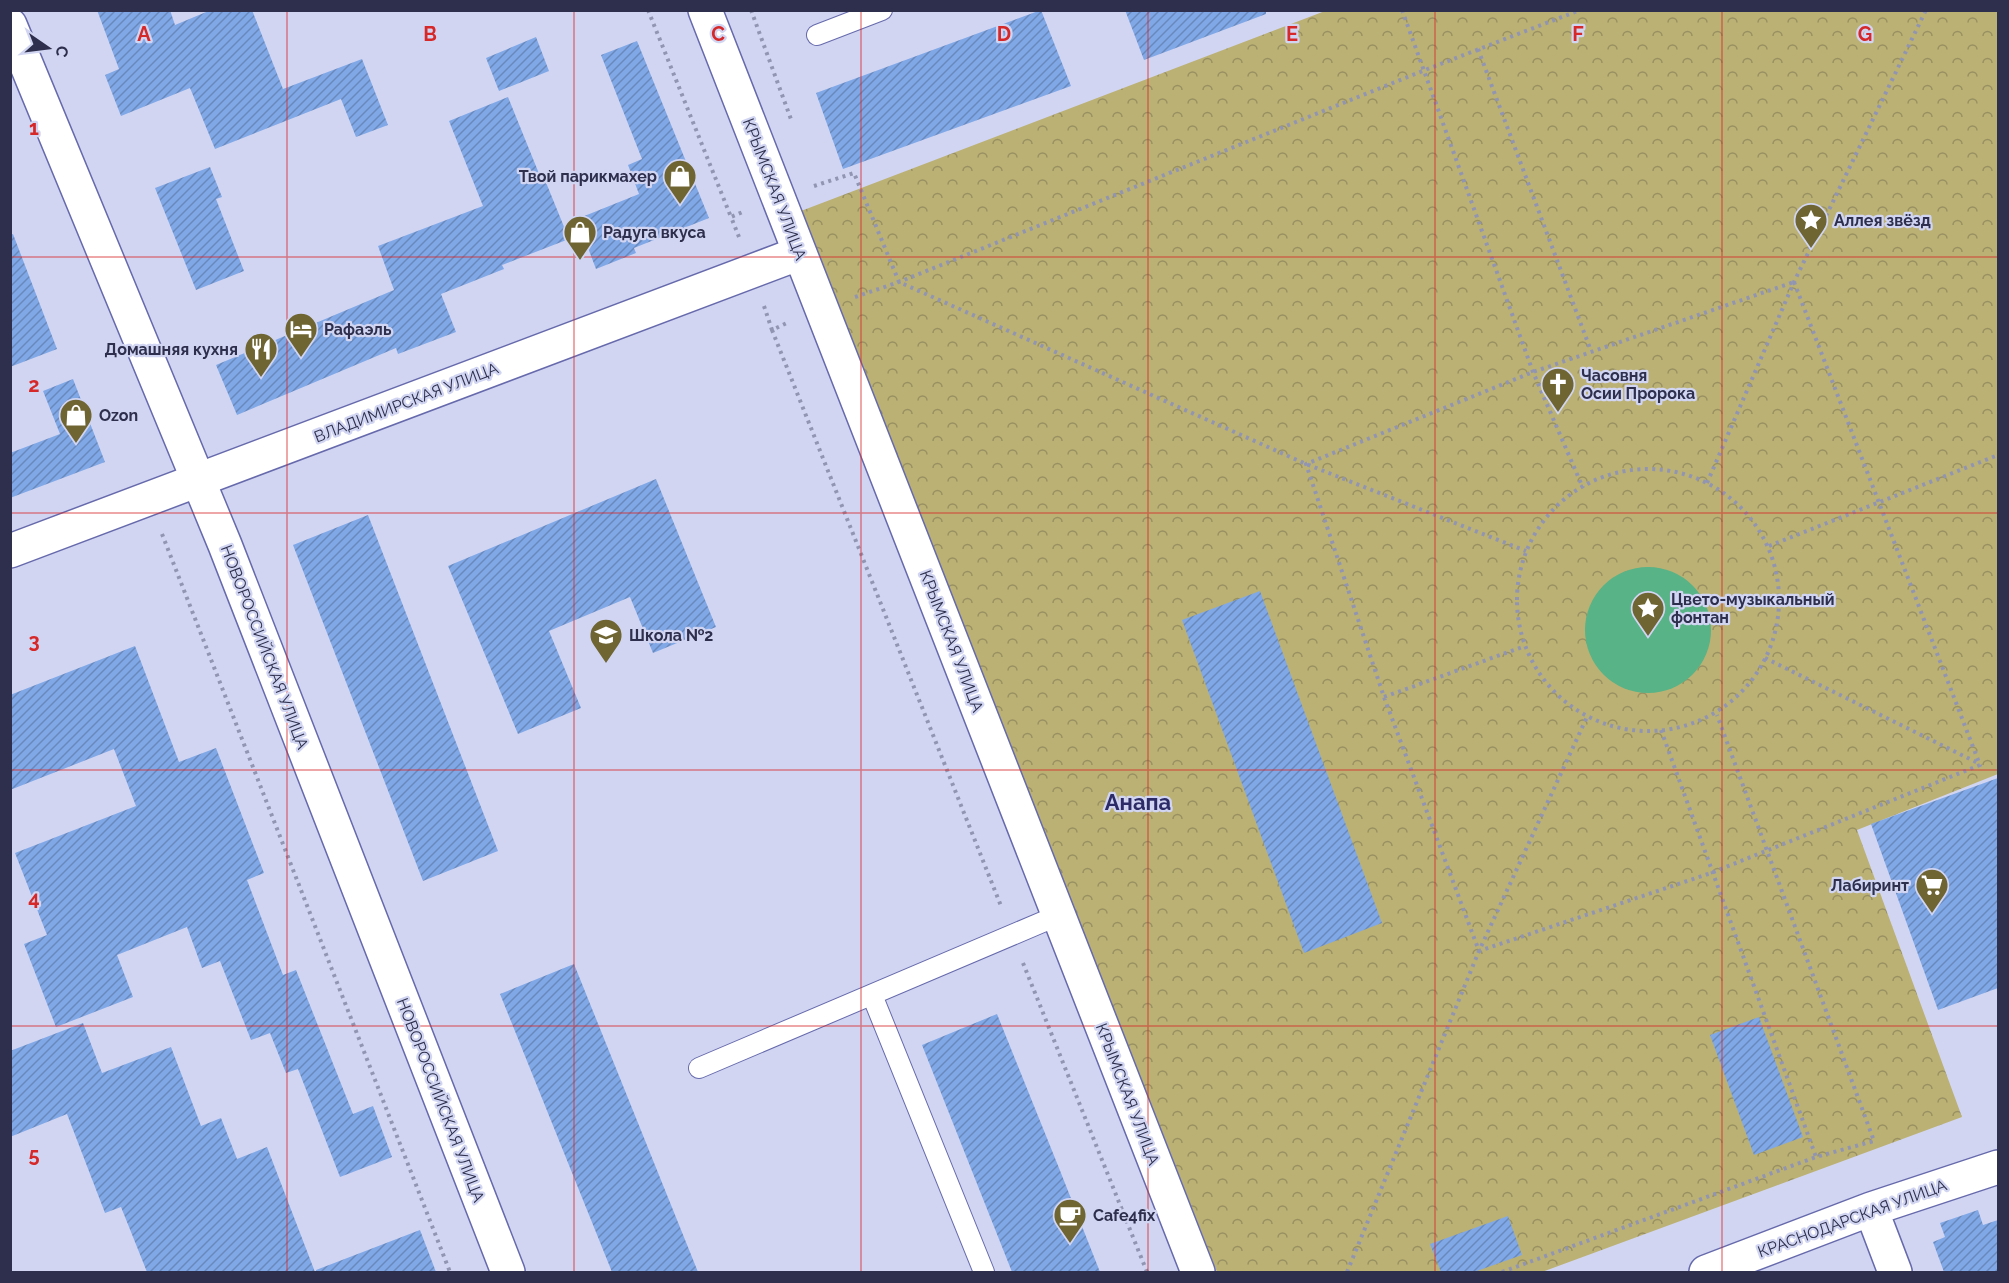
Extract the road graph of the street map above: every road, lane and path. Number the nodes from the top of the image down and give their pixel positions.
1 (648, 10) edge
2 (705, 10) edge
3 (751, 10) edge
4 (882, 10) edge
5 (1402, 10) edge
6 (1580, 10) edge
7 (1926, 10) edge
8 (10, 25) edge
9 (817, 35) dead end
10 (1478, 49) junction
11 (1425, 70) junction
12 (795, 131) dead end
13 (811, 175) dead end
14 (815, 186) junction
15 (778, 197) junction
16 (731, 217) junction
17 (800, 253) junction
18 (752, 271) junction
19 (899, 282) junction
20 (1794, 282) junction
21 (822, 308) junction
22 (772, 330) junction
23 (1591, 351) junction
24 (1533, 372) junction
25 (1998, 455) edge
26 (1306, 464) junction
27 (198, 481) junction
28 (1707, 483) junction
29 (1582, 488) junction
30 (149, 500) junction
31 (1878, 501) junction
32 (1769, 546) junction
33 (10, 551) edge
34 (1526, 551) junction
35 (1525, 646) junction
36 (1765, 658) junction
37 (1384, 697) junction
38 (1717, 715) junction
39 (1587, 717) junction
40 (1661, 730) junction
41 (1980, 765) junction
42 (1767, 850) junction
43 (1711, 873) junction
44 (1059, 915) junction
45 (1012, 935) junction
46 (1479, 951) junction
47 (872, 995) junction
48 (699, 1068) dead end
49 (1816, 1157) junction
50 (1998, 1167) edge
51 (1872, 1209) junction
52 (450, 1272) edge
53 (508, 1272) edge
54 (984, 1272) edge
55 (1147, 1272) edge
56 (1198, 1272) edge
57 (1347, 1272) edge
58 (1502, 1272) edge
59 (1706, 1272) edge
60 (1895, 1272) edge

1 - 16 path
2 - 15 street, КРЫМСКАЯ УЛИЦА
3 - 12 path
4 - 9 lane
5 - 11 path
6 - 10 path
7 - 20 path
8 - 27 street, НОВОРОССИЙСКАЯ УЛИЦА
10 - 11 path
10 - 23 path
11 - 19 path
11 - 24 path
13 - 14 path
14 - 15 path
14 - 19 path
15 - 16 path
15 - 17 street, КРЫМСКАЯ УЛИЦА
16 - 18 path
17 - 18 street, ВЛАДИМИРСКАЯ УЛИЦА
17 - 21 street, КРЫМСКАЯ УЛИЦА
18 - 22 path
18 - 27 street, ВЛАДИМИРСКАЯ УЛИЦА
19 - 21 path
19 - 26 path
20 - 23 path
20 - 28 path
20 - 31 path
21 - 22 path
21 - 44 street, КРЫМСКАЯ УЛИЦА
22 - 45 path
23 - 24 path
24 - 26 path
24 - 29 path
25 - 31 path
26 - 34 path
26 - 37 path
27 - 30 street, ВЛАДИМИРСКАЯ УЛИЦА
27 - 53 street, НОВОРОССИЙСКАЯ УЛИЦА
28 - 29 path
28 - 32 path
29 - 34 path
30 - 33 street, ВЛАДИМИРСКАЯ УЛИЦА
30 - 52 path
31 - 32 path
31 - 41 path
32 - 36 path
34 - 35 path
35 - 37 path
35 - 39 path
36 - 38 path
36 - 41 path
37 - 46 path
38 - 40 path
38 - 42 path
39 - 40 path
39 - 46 path
40 - 43 path
41 - 42 path
42 - 43 path
42 - 49 path
43 - 46 path
43 - 49 path
44 - 45 lane
44 - 56 street, КРЫМСКАЯ УЛИЦА
45 - 47 lane
45 - 55 path
46 - 57 path
47 - 48 lane
47 - 54 lane
49 - 58 path
50 - 51 street, КРАСНОДАРСКАЯ УЛИЦА
51 - 59 street, КРАСНОДАРСКАЯ УЛИЦА
51 - 60 street

